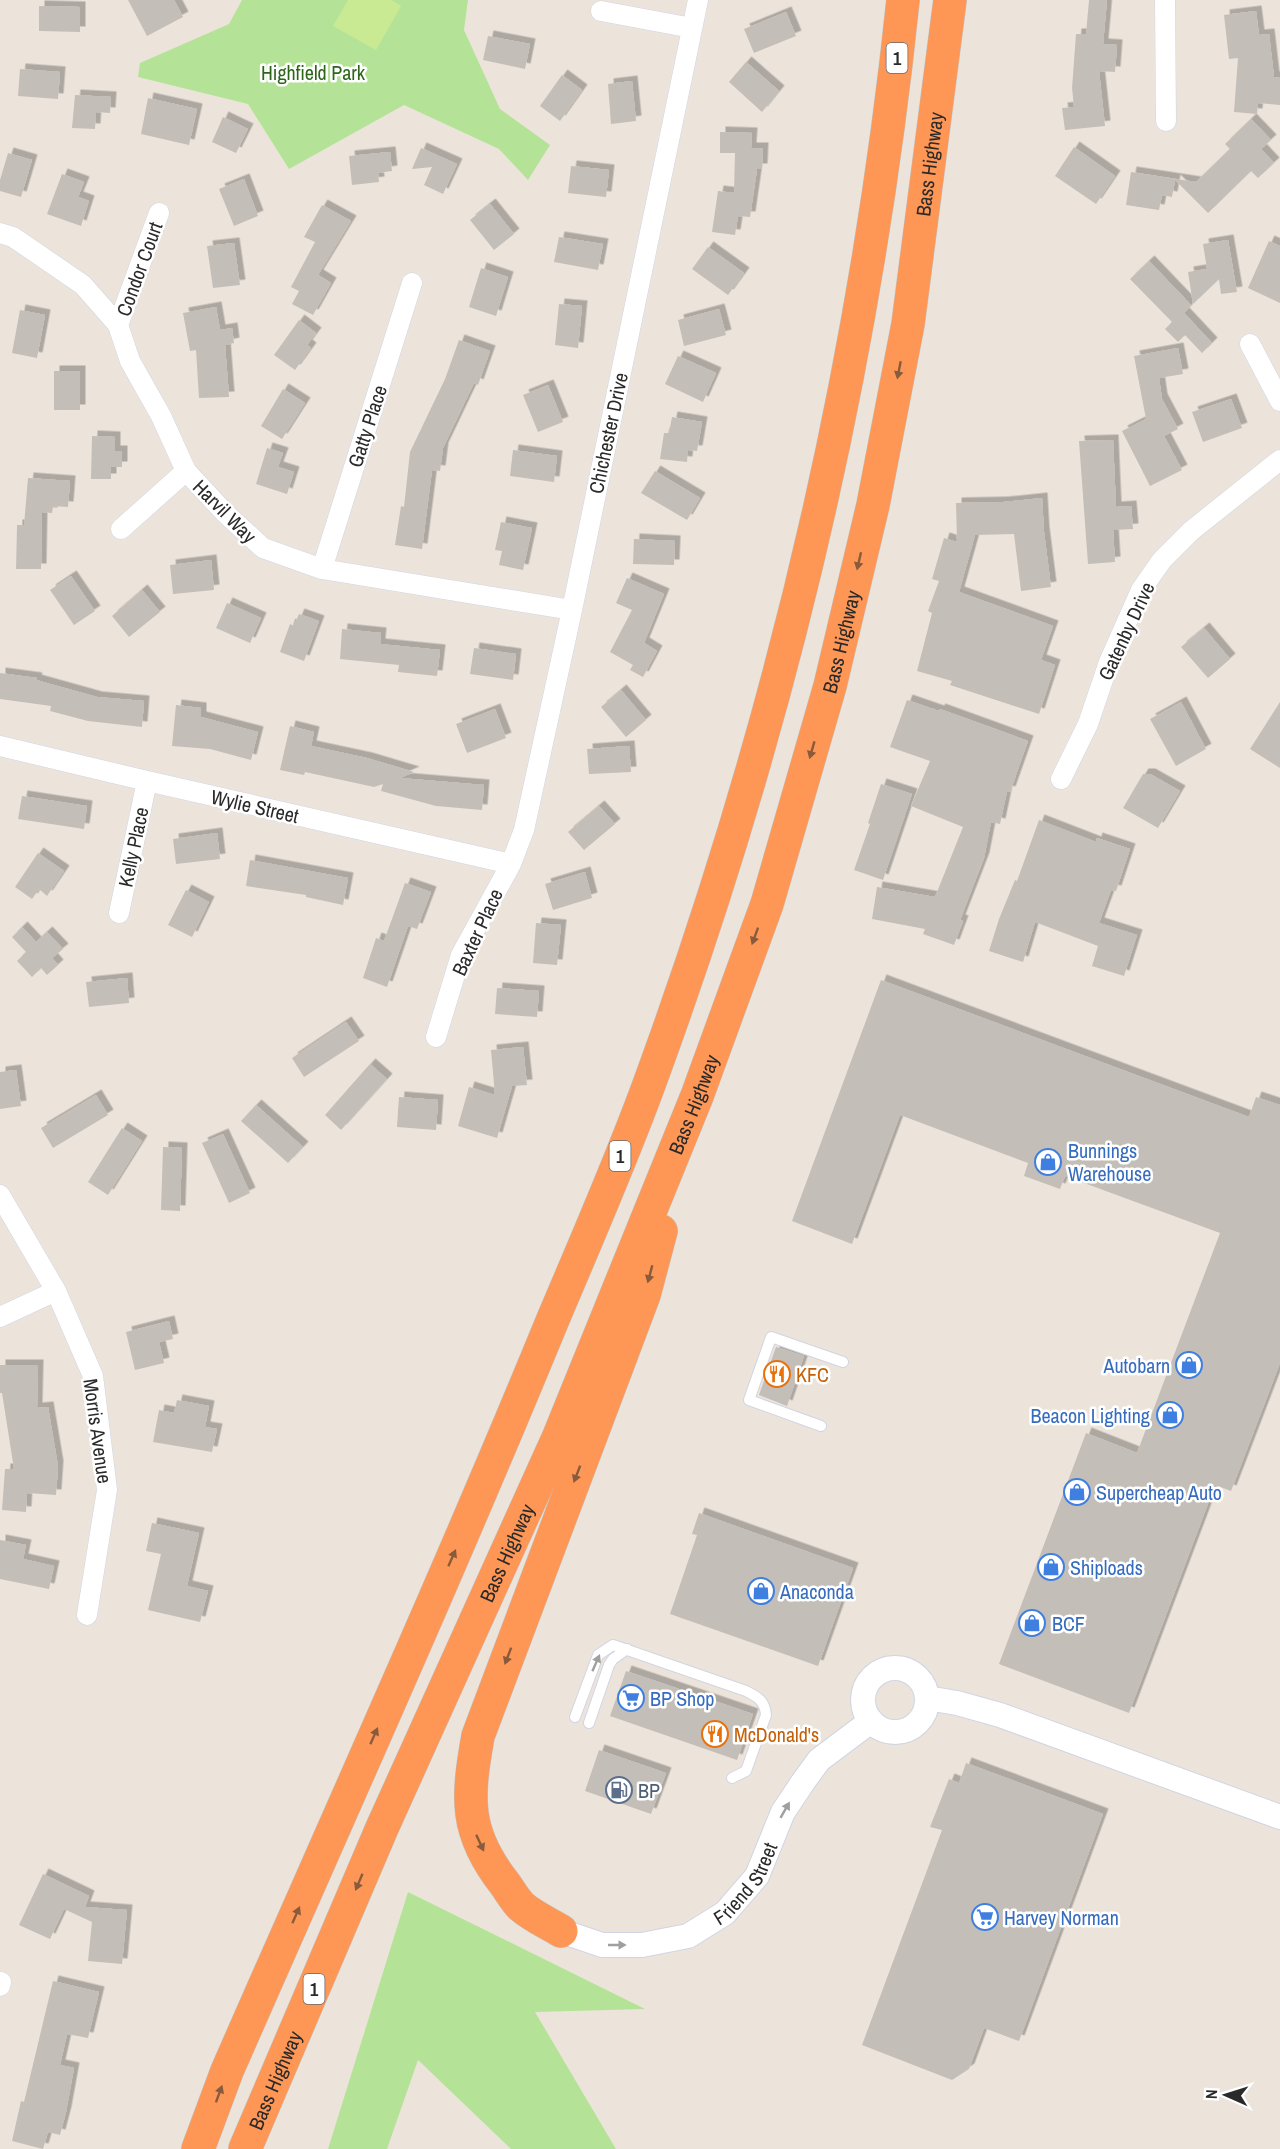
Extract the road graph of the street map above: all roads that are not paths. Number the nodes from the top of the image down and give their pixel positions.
1 (698, 0) edge
2 (894, 0) edge
3 (903, 0) edge
4 (950, 0) edge
5 (971, 0) edge
6 (1165, 0) edge
7 (601, 11) dead end
8 (692, 28) junction
9 (891, 115) junction
10 (1166, 121) dead end
11 (159, 213) dead end
12 (0, 233) edge
13 (412, 283) dead end
14 (908, 324) junction
15 (118, 325) junction
16 (1250, 344) dead end
17 (1280, 401) edge
18 (1280, 460) edge
19 (186, 471) junction
20 (121, 529) dead end
21 (322, 569) junction
22 (572, 610) junction
23 (0, 746) edge
24 (1061, 778) dead end
25 (147, 781) junction
26 (511, 864) junction
27 (119, 913) dead end
28 (436, 1036) dead end
29 (698, 1096) junction
30 (0, 1195) edge
31 (56, 1291) junction
32 (0, 1317) edge
33 (843, 1362) dead end
34 (821, 1426) dead end
35 (87, 1615) dead end
36 (627, 1649) junction
37 (927, 1698) junction
38 (575, 1717) dead end
39 (871, 1721) junction
40 (589, 1723) dead end
41 (732, 1778) dead end
42 (1280, 1817) edge
43 (561, 1930) joint
44 (198, 2149) edge
45 (245, 2149) edge

1 - 8 street, Chichester Drive
2 - 9 highway
3 - 9 highway, 1
4 - 14 highway, Bass Highway / 1
5 - 14 highway
6 - 10 street
7 - 8 street
8 - 22 street, Chichester Drive
44 -> 9 highway, 1
11 - 15 street, Condor Court
12 - 15 street, Harvil Way
13 - 21 street, Gatty Place
14 -> 29 highway, Bass Highway / 1
15 - 19 street, Harvil Way
16 - 17 street
18 - 24 street, Gatenby Drive
19 - 20 street
19 - 21 street, Harvil Way
21 - 22 street, Harvil Way
22 - 26 street, Chichester Drive
23 - 25 street, Wylie Street
25 - 26 street, Wylie Street
25 - 27 street, Kelly Place
26 - 28 street, Baxter Place
29 -> 43 highway
29 -> 45 highway, Bass Highway / 1
30 - 31 street, Morris Avenue
31 - 32 street
31 - 35 street, Morris Avenue
33 - 34 lane
38 -> 36 lane
36 - 40 lane
36 - 41 lane
37 - 39 street
37 - 39 street
37 - 42 street
43 -> 39 street, Friend Street

